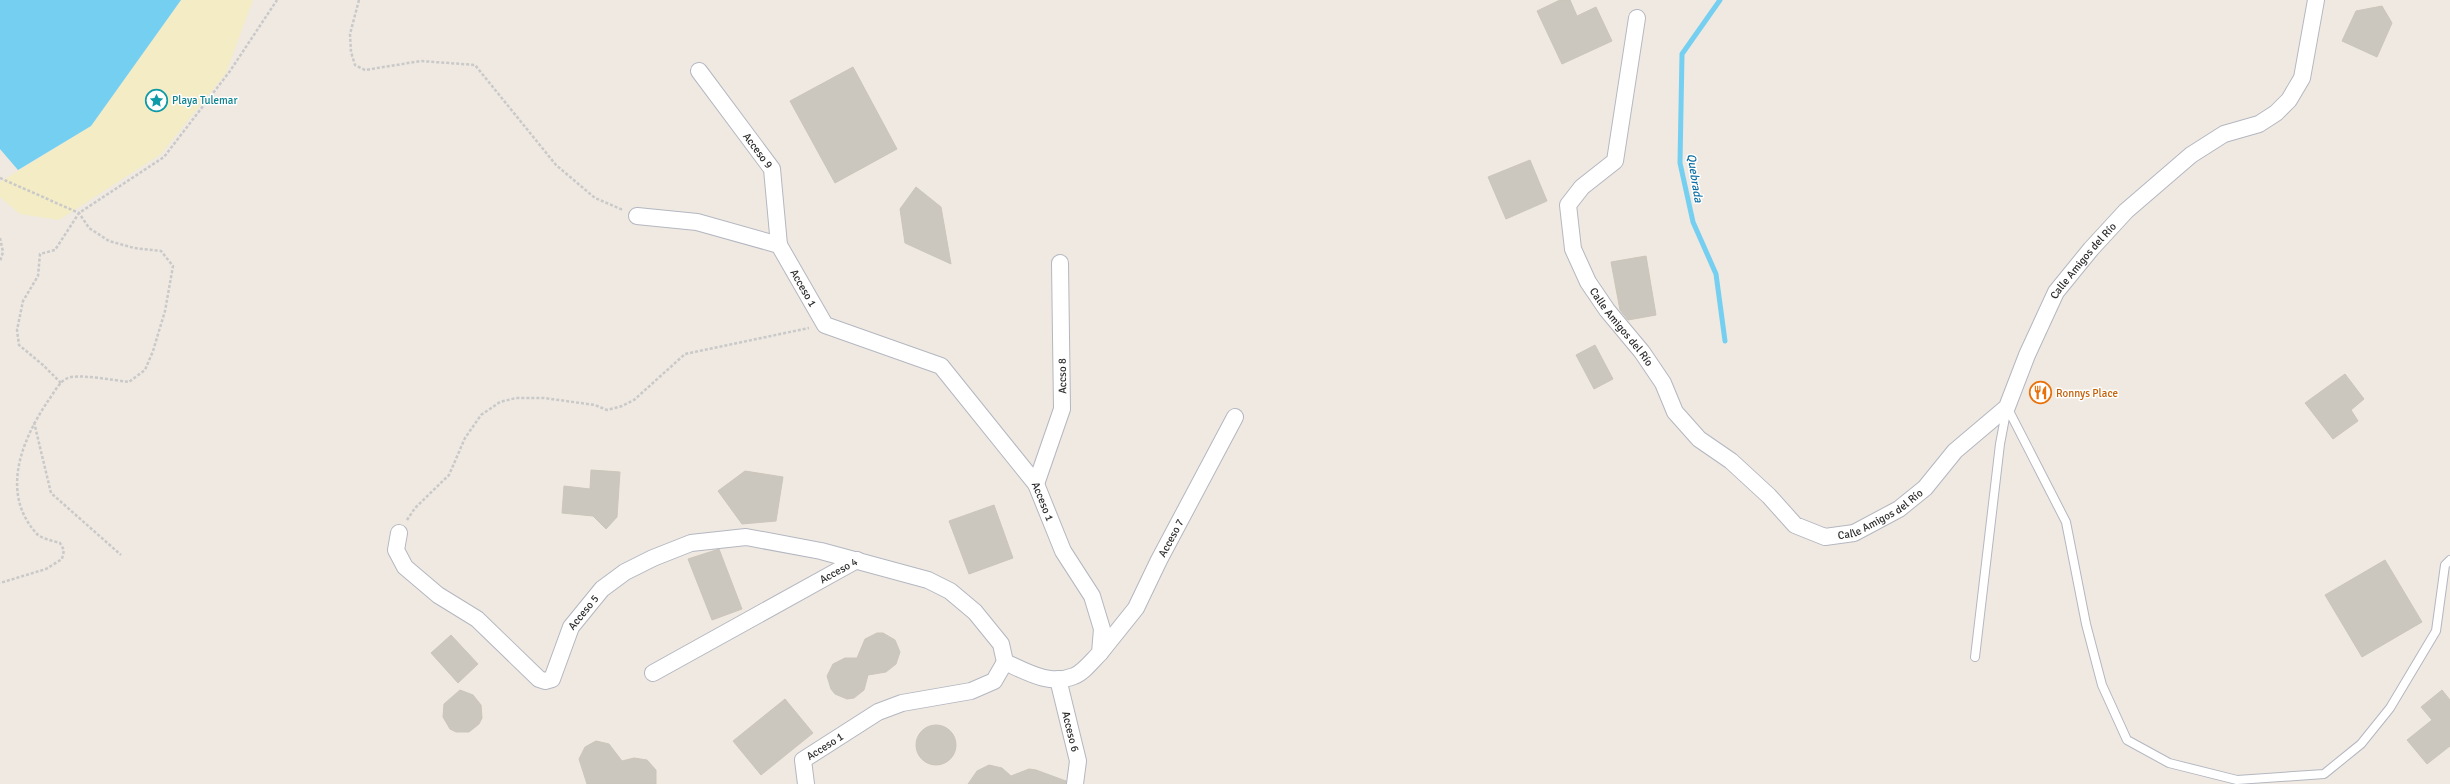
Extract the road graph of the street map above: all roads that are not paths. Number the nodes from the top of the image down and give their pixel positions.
1 (2316, 0) edge
2 (1637, 18) dead end
3 (699, 71) dead end
4 (637, 216) road end
5 (779, 245) junction
6 (1060, 263) dead end
7 (2008, 407) junction
8 (1235, 417) dead end
9 (1036, 484) junction
10 (399, 533) road end
11 (857, 560) junction
12 (2450, 560) edge
13 (1100, 653) junction
14 (1975, 657) dead end
15 (1005, 662) junction
16 (653, 673) dead end
17 (1058, 680) junction
18 (806, 784) edge
19 (1075, 784) edge

1 - 7 street, Calle Amigos del Río
2 - 7 street, Calle Amigos del Río
3 - 5 street, Acceso 9
4 - 5 street
5 - 9 street, Acceso 1
6 - 9 street, Accso 8
7 - 12 lane
7 - 14 lane
8 - 13 street, Acceso 7
9 - 13 street, Acceso 1
10 - 11 street, Acceso 5
11 - 15 street, Acceso 4
11 - 16 street, Acceso 4
13 - 17 street
15 - 17 street
15 - 18 street, Acceso 1
17 - 19 street, Acceso 6

